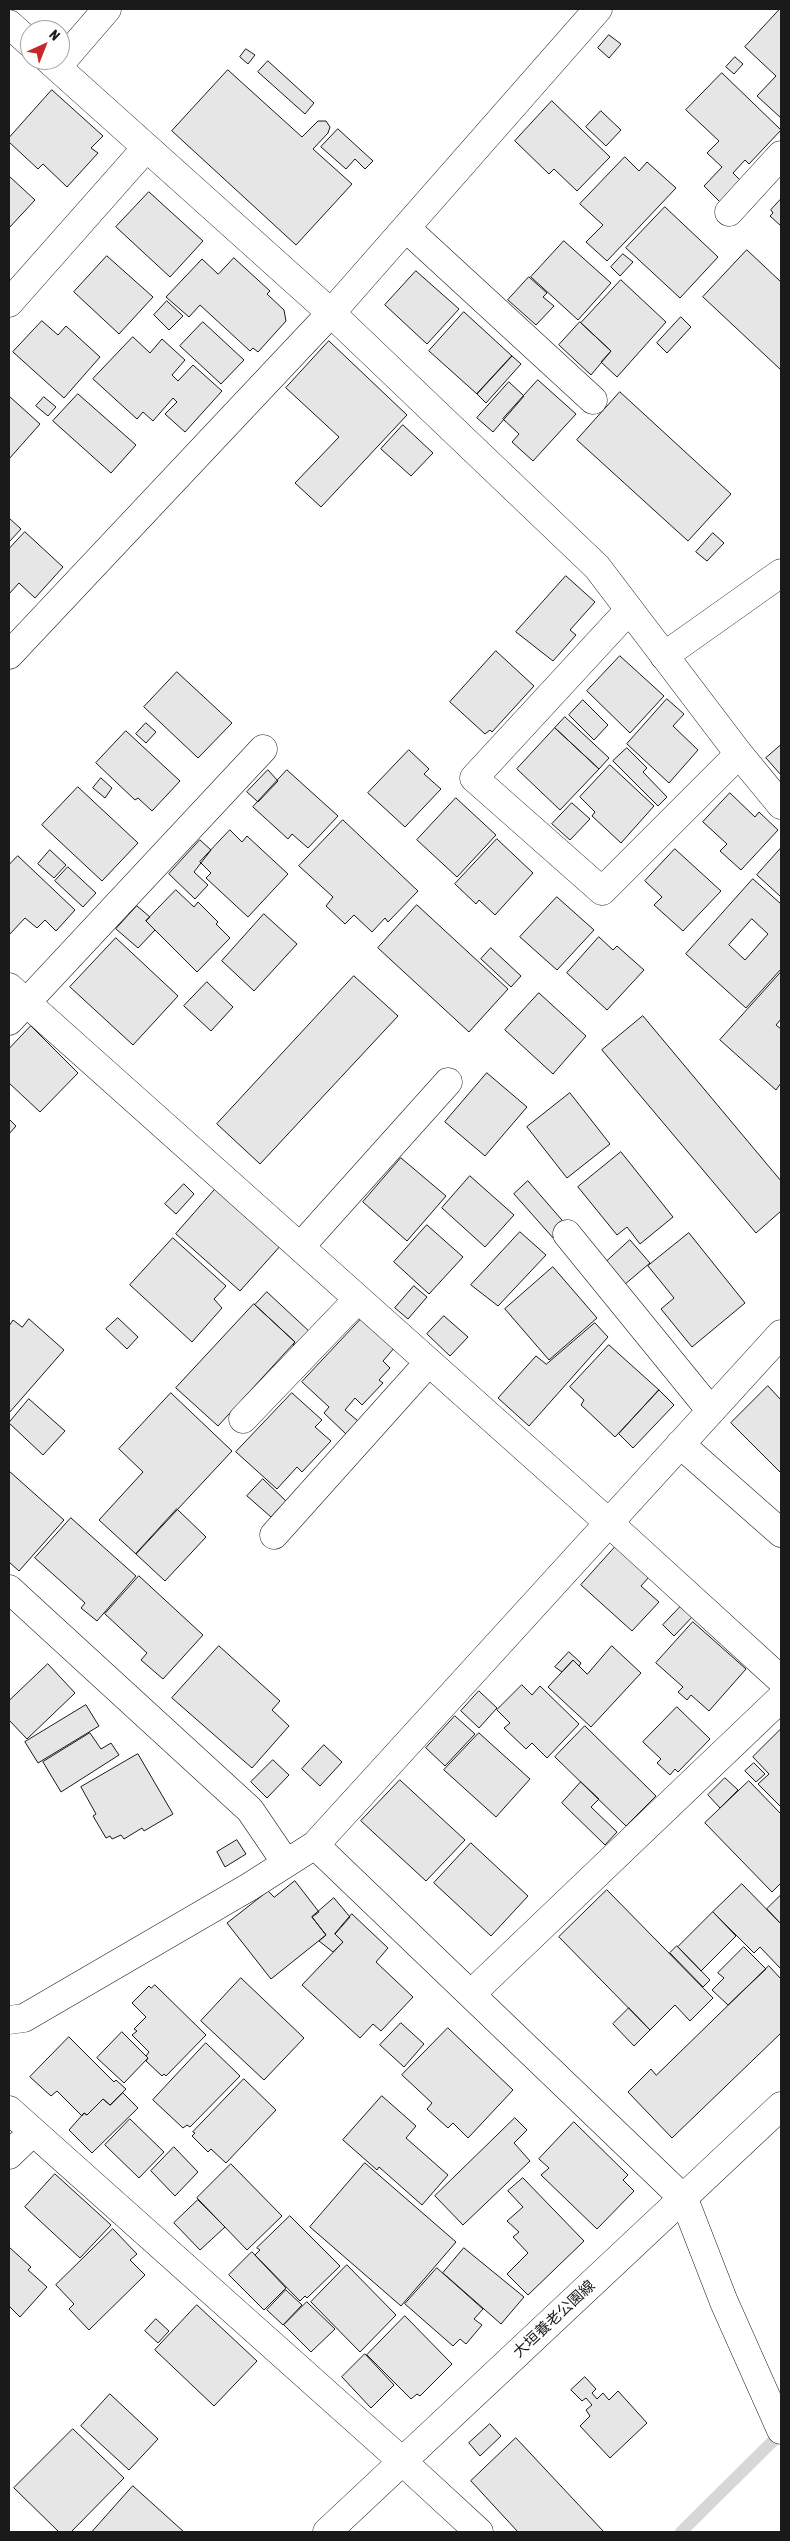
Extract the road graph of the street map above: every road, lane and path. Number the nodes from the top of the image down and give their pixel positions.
1 (107, 9) edge
2 (598, 9) edge
3 (9, 24) edge
4 (20, 34) edge
5 (70, 46) edge
6 (61, 70) edge
7 (146, 148) junction
8 (781, 155) edge
9 (729, 212) dead end
10 (406, 228) junction
11 (9, 303) edge
12 (331, 313) junction
13 (593, 400) dead end
14 (781, 573) edge
15 (629, 610) junction
16 (9, 655) edge
17 (664, 656) junction
18 (263, 749) dead end
19 (739, 754) junction
20 (781, 804) edge
21 (14, 1004) edge
22 (448, 1082) dead end
23 (566, 1234) dead end
24 (300, 1247) junction
25 (358, 1298) junction
26 (781, 1334) edge
27 (429, 1362) junction
28 (711, 1411) junction
29 (243, 1419) dead end
30 (680, 1444) junction
31 (609, 1523) junction
32 (781, 1533) edge
33 (274, 1535) dead end
34 (9, 1589) edge
35 (781, 1680) edge
36 (781, 1698) edge
37 (315, 1845) junction
38 (286, 1864) junction
39 (471, 1994) junction
40 (9, 2020) edge
41 (781, 2106) edge
42 (9, 2110) edge
43 (33, 2132) junction
44 (9, 2155) edge
45 (684, 2198) junction
46 (781, 2430) edge
47 (402, 2461) junction
48 (327, 2532) edge
49 (479, 2532) edge

1 - 5 street
2 - 10 street
3 - 4 street
6 - 7 street
7 - 11 street
7 - 12 street
8 - 9 street
10 - 12 street
10 - 13 street
12 - 15 street
12 - 16 street
14 - 17 street
15 - 17 street
15 - 19 street
17 - 19 street
18 - 21 street
19 - 20 street
21 - 24 street
22 - 24 street
23 - 28 street
24 - 25 street
25 - 27 street
25 - 29 street
26 - 28 street
27 - 31 street
27 - 33 street
28 - 30 street
30 - 31 street
30 - 32 street
31 - 35 street
31 - 37 street
34 - 38 street
36 - 39 street
37 - 38 street
37 - 39 street
38 - 40 street
39 - 45 street
41 - 45 street, 大垣養老公園線
42 - 43 street
43 - 44 street
43 - 47 street
45 - 46 street
45 - 47 street, 大垣養老公園線
47 - 48 street, 大垣養老公園線
47 - 49 street

